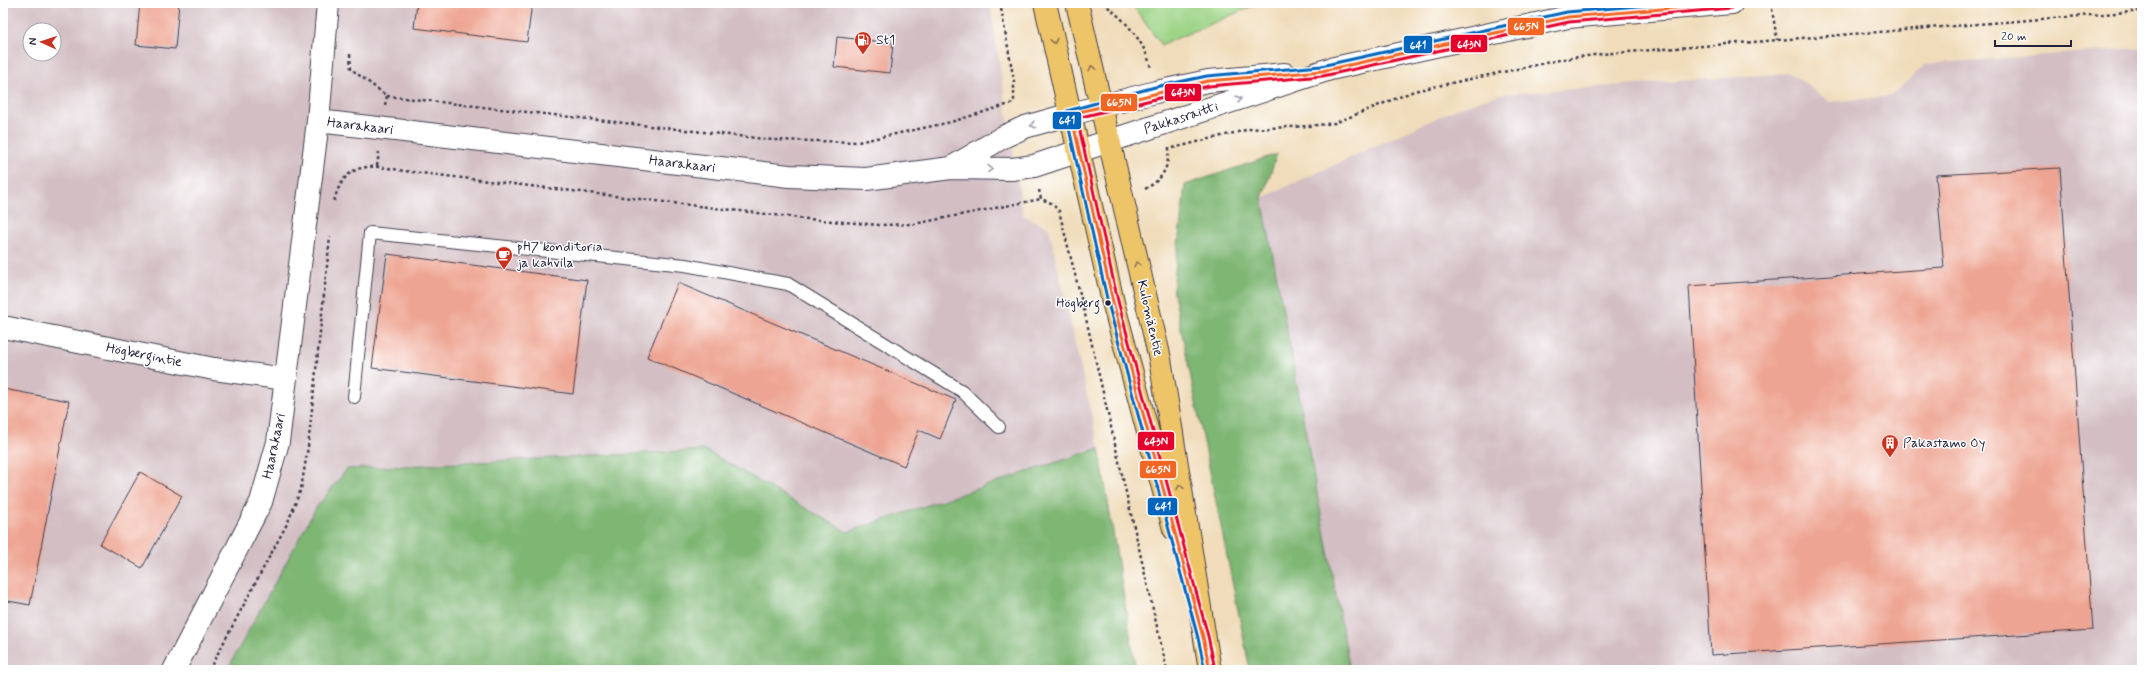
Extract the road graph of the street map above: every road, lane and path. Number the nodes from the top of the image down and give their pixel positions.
1 (328, 3) edge
2 (1000, 3) edge
3 (1045, 3) edge
4 (1077, 3) edge
5 (1102, 3) edge
6 (1732, 3) edge
7 (1771, 3) edge
8 (2142, 11) edge
9 (1777, 40) junction
10 (349, 47) dead end
11 (1322, 70) junction
12 (1156, 92) junction
13 (1013, 103) junction
14 (1101, 106) junction
15 (1071, 114) junction
16 (318, 121) junction
17 (1163, 124) junction
18 (1025, 128) junction
19 (1109, 141) junction
20 (1079, 151) junction
21 (1034, 166) junction
22 (951, 168) junction
23 (1041, 199) junction
24 (334, 202) dead end
25 (330, 233) dead end
26 (3, 327) edge
27 (285, 378) junction
28 (354, 397) dead end
29 (999, 427) dead end
30 (1203, 637) junction
31 (174, 670) edge
32 (209, 670) edge
33 (1166, 670) edge
34 (1210, 670) edge

1 - 16 street
2 - 13 path
3 -> 15 main road, Kulomäentie
14 -> 4 main road, Kulomäentie
5 - 12 path
6 - 11 street, Pakkasraitti
7 - 9 path
8 - 9 path
9 - 17 path
10 - 13 path
11 - 12 street, Pakkasraitti
17 -> 11 street, Pakkasraitti
12 - 14 street, Pakkasraitti
13 - 18 path
14 - 15 street, Pakkasraitti
14 - 19 main road, Kulomäentie
15 -> 18 street, Haarakaari
15 - 20 main road, Kulomäentie
16 - 22 street, Haarakaari
16 - 27 street, Haarakaari
17 - 19 street, Pakkasraitti
18 - 22 street, Haarakaari
19 - 20 street, Pakkasraitti
30 -> 19 main road, Kulomäentie
20 - 21 street, Haarakaari
20 - 30 main road, Kulomäentie
22 -> 21 street, Haarakaari
21 - 23 path
23 - 24 path
23 - 33 path
25 - 32 path
26 - 27 street, Högbergintie
27 - 31 street, Haarakaari
28 - 29 lane
30 - 34 main road, Kulomäentie

